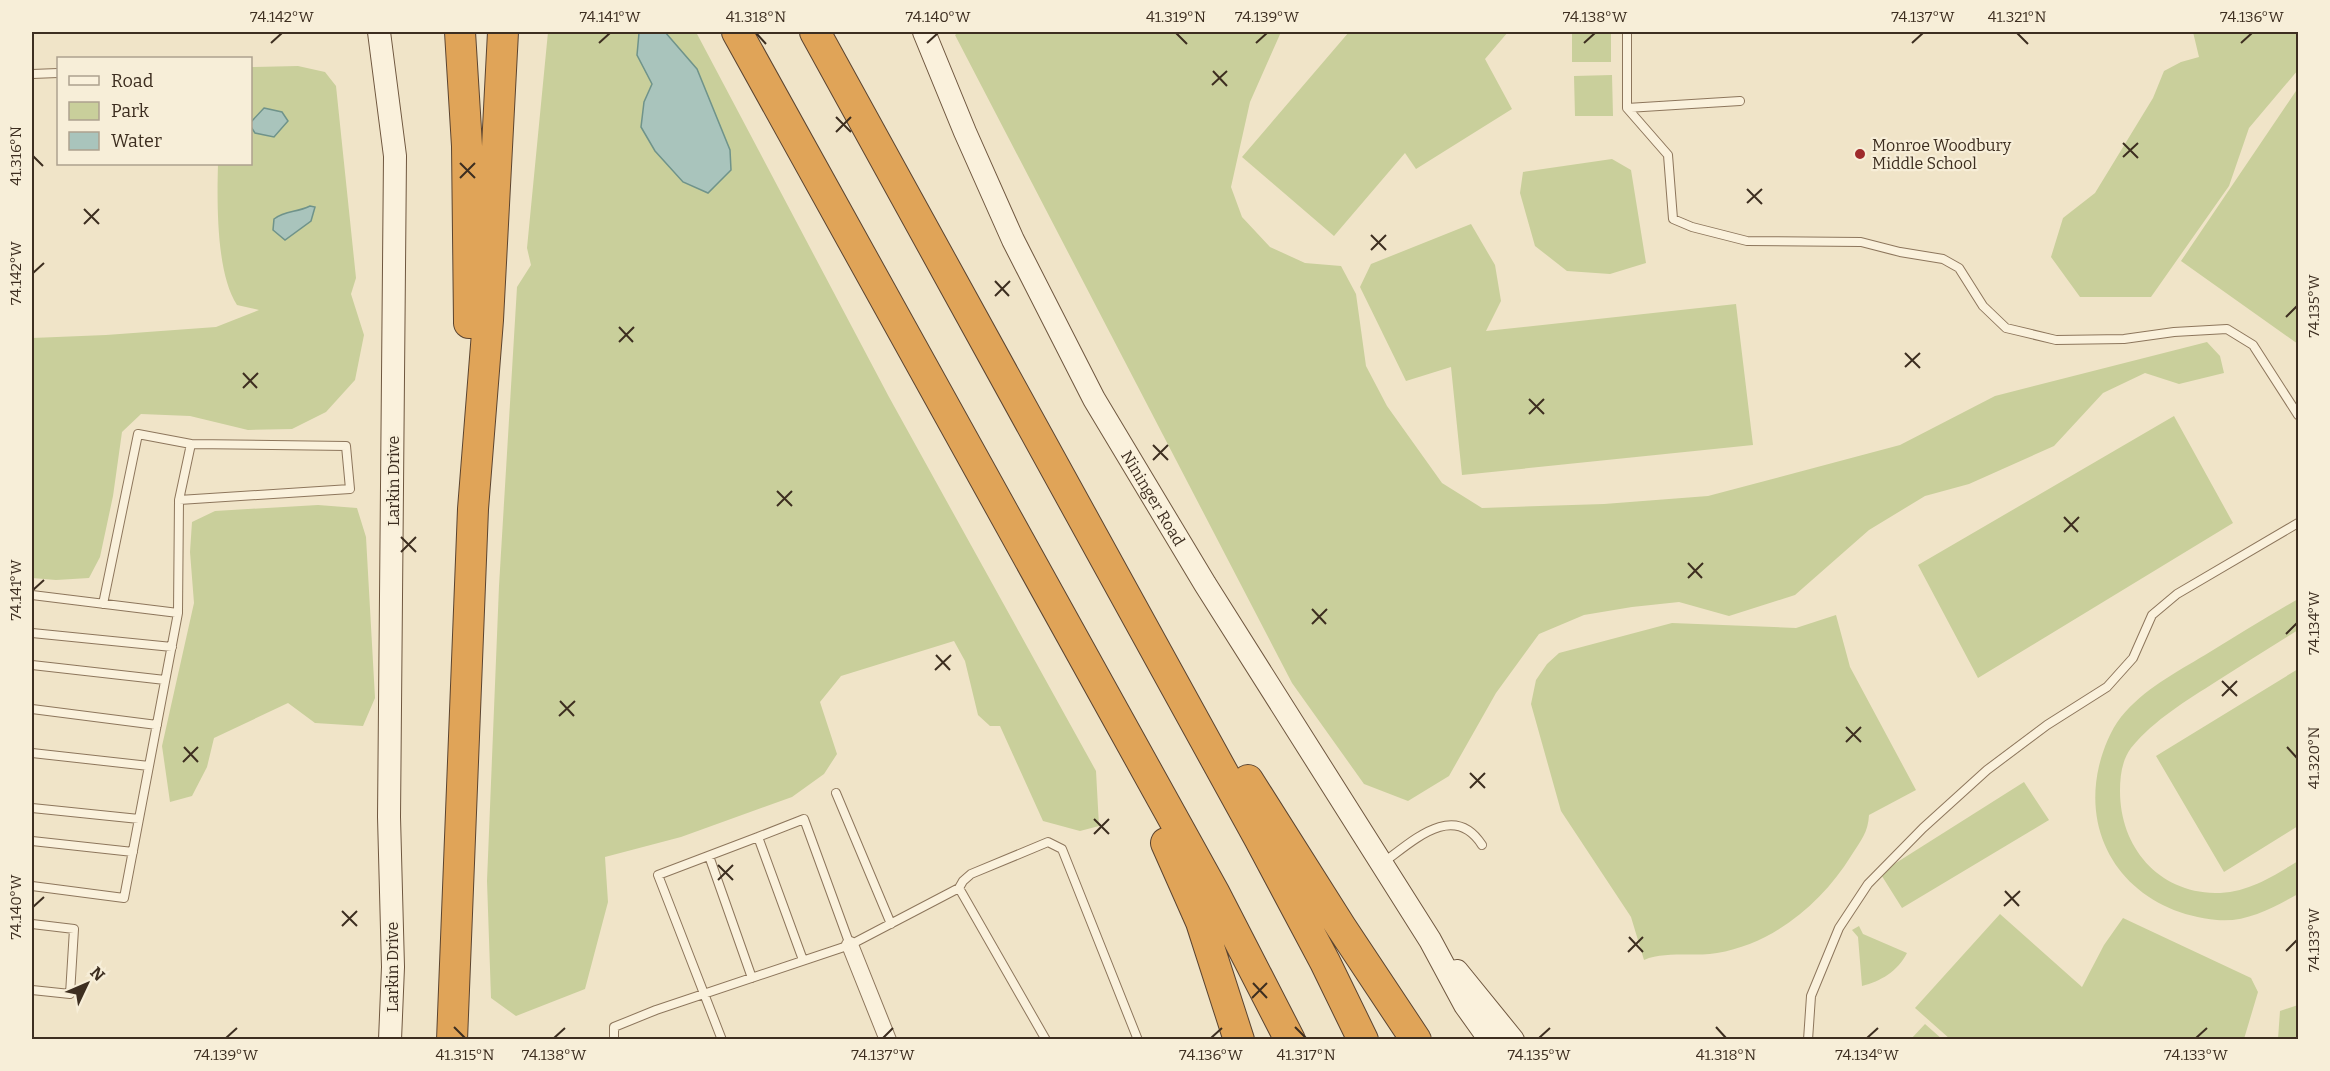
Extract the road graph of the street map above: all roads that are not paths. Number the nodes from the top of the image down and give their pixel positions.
1 (379, 32) edge
2 (460, 32) edge
3 (503, 32) edge
4 (736, 32) edge
5 (815, 32) edge
6 (924, 32) edge
7 (1627, 32) edge
8 (57, 73) edge
9 (32, 74) edge
10 (1740, 101) dead end
11 (1627, 108) junction
12 (2298, 415) edge
13 (191, 444) junction
14 (179, 500) junction
15 (473, 509) junction
16 (2298, 523) edge
17 (1037, 572) junction
18 (32, 595) edge
19 (103, 604) junction
20 (1132, 609) junction
21 (178, 613) junction
22 (32, 633) edge
23 (172, 647) junction
24 (32, 665) edge
25 (165, 680) junction
26 (32, 709) edge
27 (157, 725) junction
28 (32, 753) edge
29 (149, 766) junction
30 (836, 793) dead end
31 (32, 808) edge
32 (139, 819) junction
33 (758, 837) junction
34 (32, 841) edge
35 (1482, 845) dead end
36 (133, 852) junction
37 (710, 856) junction
38 (1381, 864) junction
39 (32, 886) edge
40 (958, 888) junction
41 (32, 924) edge
42 (891, 924) junction
43 (1430, 940) junction
44 (850, 945) junction
45 (803, 960) junction
46 (752, 978) junction
47 (32, 990) edge
48 (705, 993) junction
49 (390, 1040) edge
50 (452, 1040) edge
51 (614, 1040) edge
52 (722, 1040) edge
53 (888, 1040) edge
54 (1046, 1040) edge
55 (1138, 1040) edge
56 (1239, 1040) edge
57 (1290, 1040) edge
58 (1363, 1040) edge
59 (1416, 1040) edge
60 (1490, 1040) edge
61 (1513, 1040) edge
62 (1808, 1040) edge

1 - 49 street, Larkin Drive
2 - 15 highway
3 - 15 highway
4 - 17 highway
5 - 20 highway
6 - 38 street, Nininger Road
7 - 11 lane
8 - 9 lane
10 - 11 lane
11 - 12 lane
13 - 14 lane
13 - 14 lane
13 - 19 lane
14 - 21 lane
15 - 50 highway
16 - 62 lane
17 - 56 highway
17 - 57 highway
18 - 19 lane
19 - 21 lane
20 - 58 highway
20 - 59 highway
21 - 23 lane
22 - 23 lane
23 - 25 lane
24 - 25 lane
25 - 27 lane
26 - 27 lane
27 - 29 lane
28 - 29 lane
29 - 32 lane
30 - 42 lane
31 - 32 lane
32 - 36 lane
33 - 37 lane
33 - 44 lane
33 - 45 lane
34 - 36 lane
35 - 38 lane
36 - 39 lane
37 - 46 lane
37 - 48 lane
38 - 43 street, Nininger Road
40 - 42 lane
40 - 54 lane
40 - 55 lane
41 - 47 lane
42 - 44 lane
43 - 60 street, Nininger Road
43 - 61 street, Nininger Road
44 - 45 lane
44 - 53 street
45 - 46 lane
46 - 48 lane
48 - 51 lane
48 - 52 lane

